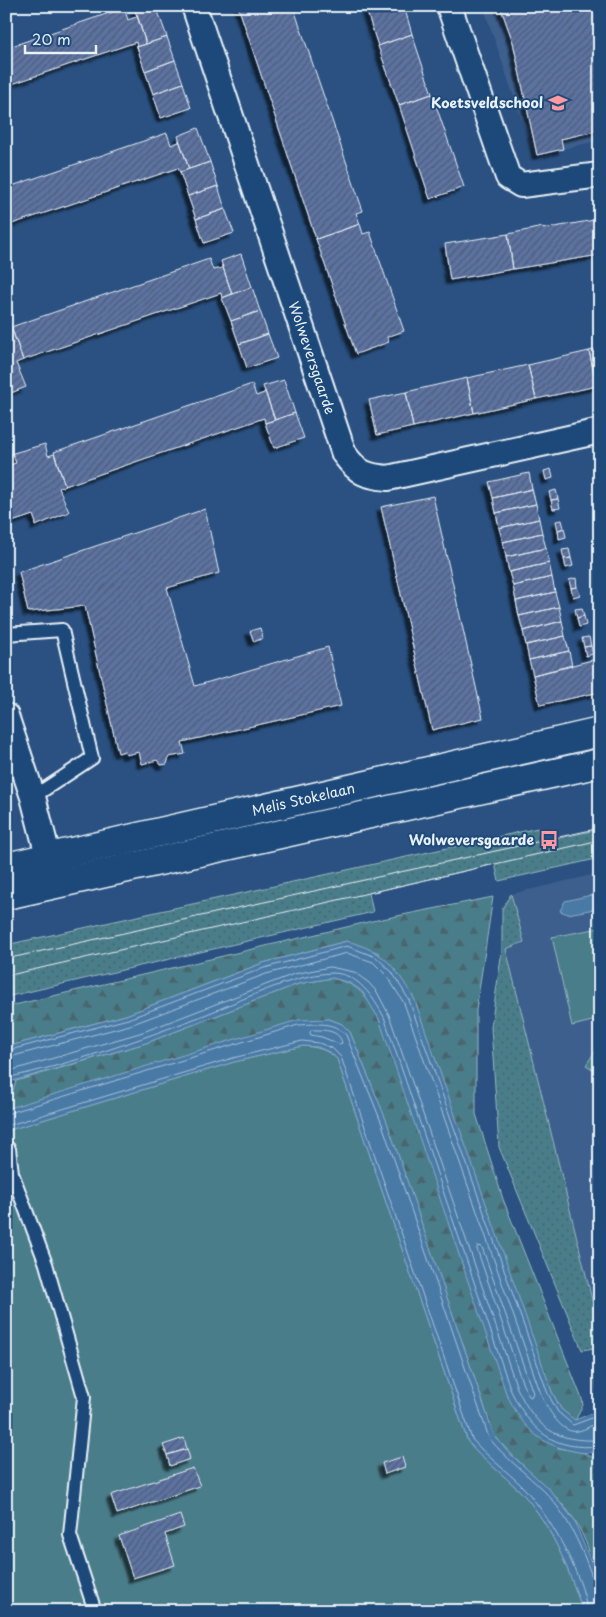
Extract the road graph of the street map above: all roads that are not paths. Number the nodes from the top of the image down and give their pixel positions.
1 (194, 6) edge
2 (449, 6) edge
3 (600, 175) edge
4 (600, 431) edge
5 (6, 634) edge
6 (6, 716) edge
7 (600, 732) edge
8 (600, 763) edge
9 (33, 796) junction
10 (49, 858) junction
11 (6, 867) edge
12 (55, 884) junction
13 (6, 895) edge
14 (8, 1148) dead end
15 (95, 1611) edge

1 - 4 street, Wolweversgaarde
2 - 3 street
5 - 9 lane
6 - 9 street
7 - 10 street, Melis Stokelaan
8 - 12 street, Melis Stokelaan
9 - 10 street
10 - 11 street, Melis Stokelaan
10 - 12 street
12 - 13 street, Melis Stokelaan
14 - 15 lane

